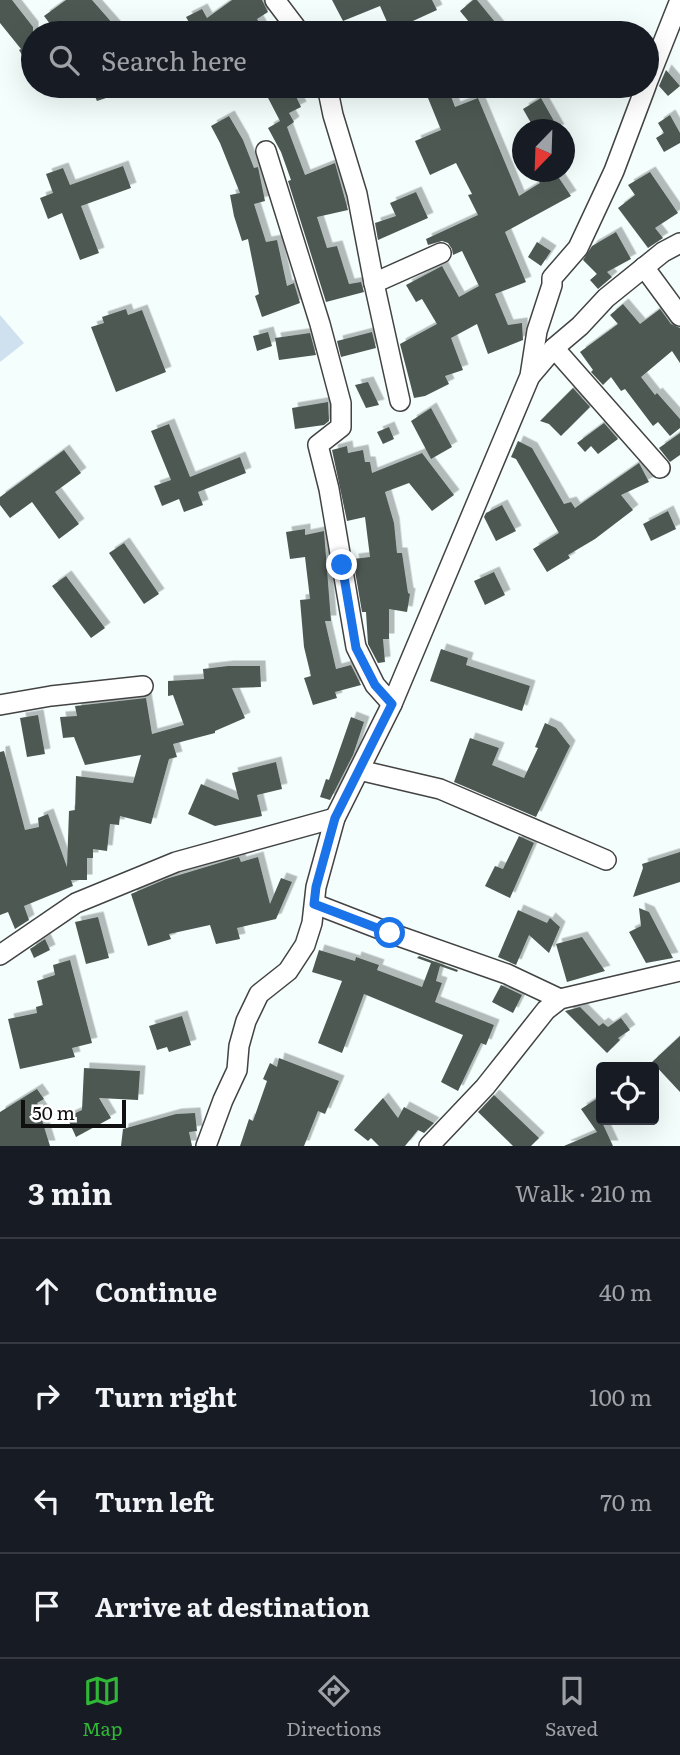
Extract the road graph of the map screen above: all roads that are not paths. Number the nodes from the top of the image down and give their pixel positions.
1 (275, 0) edge
2 (680, 0) edge
3 (291, 21) edge
4 (659, 52) edge
5 (329, 98) edge
6 (641, 98) edge
7 (266, 151) dead end
8 (680, 243) edge
9 (441, 253) dead end
10 (644, 267) junction
11 (374, 284) junction
12 (680, 316) edge
13 (554, 348) junction
14 (530, 376) junction
15 (400, 401) dead end
16 (660, 468) dead end
17 (143, 686) dead end
18 (392, 704) junction
19 (0, 705) edge
20 (359, 770) junction
21 (335, 818) junction
22 (606, 860) dead end
23 (314, 904) junction
24 (0, 956) edge
25 (680, 971) edge
26 (560, 999) junction
27 (206, 1146) edge
28 (429, 1146) edge

1 - 3 street
2 - 4 street
5 - 11 street
6 - 14 street
7 - 18 street
8 - 10 street
9 - 11 street
10 - 12 street
10 - 13 street
11 - 15 street
13 - 14 street
13 - 16 street
14 - 18 street
17 - 19 street
18 - 20 street
20 - 21 street
20 - 22 street
21 - 23 street
21 - 24 street
23 - 26 street
23 - 27 street
25 - 26 street
26 - 28 street

